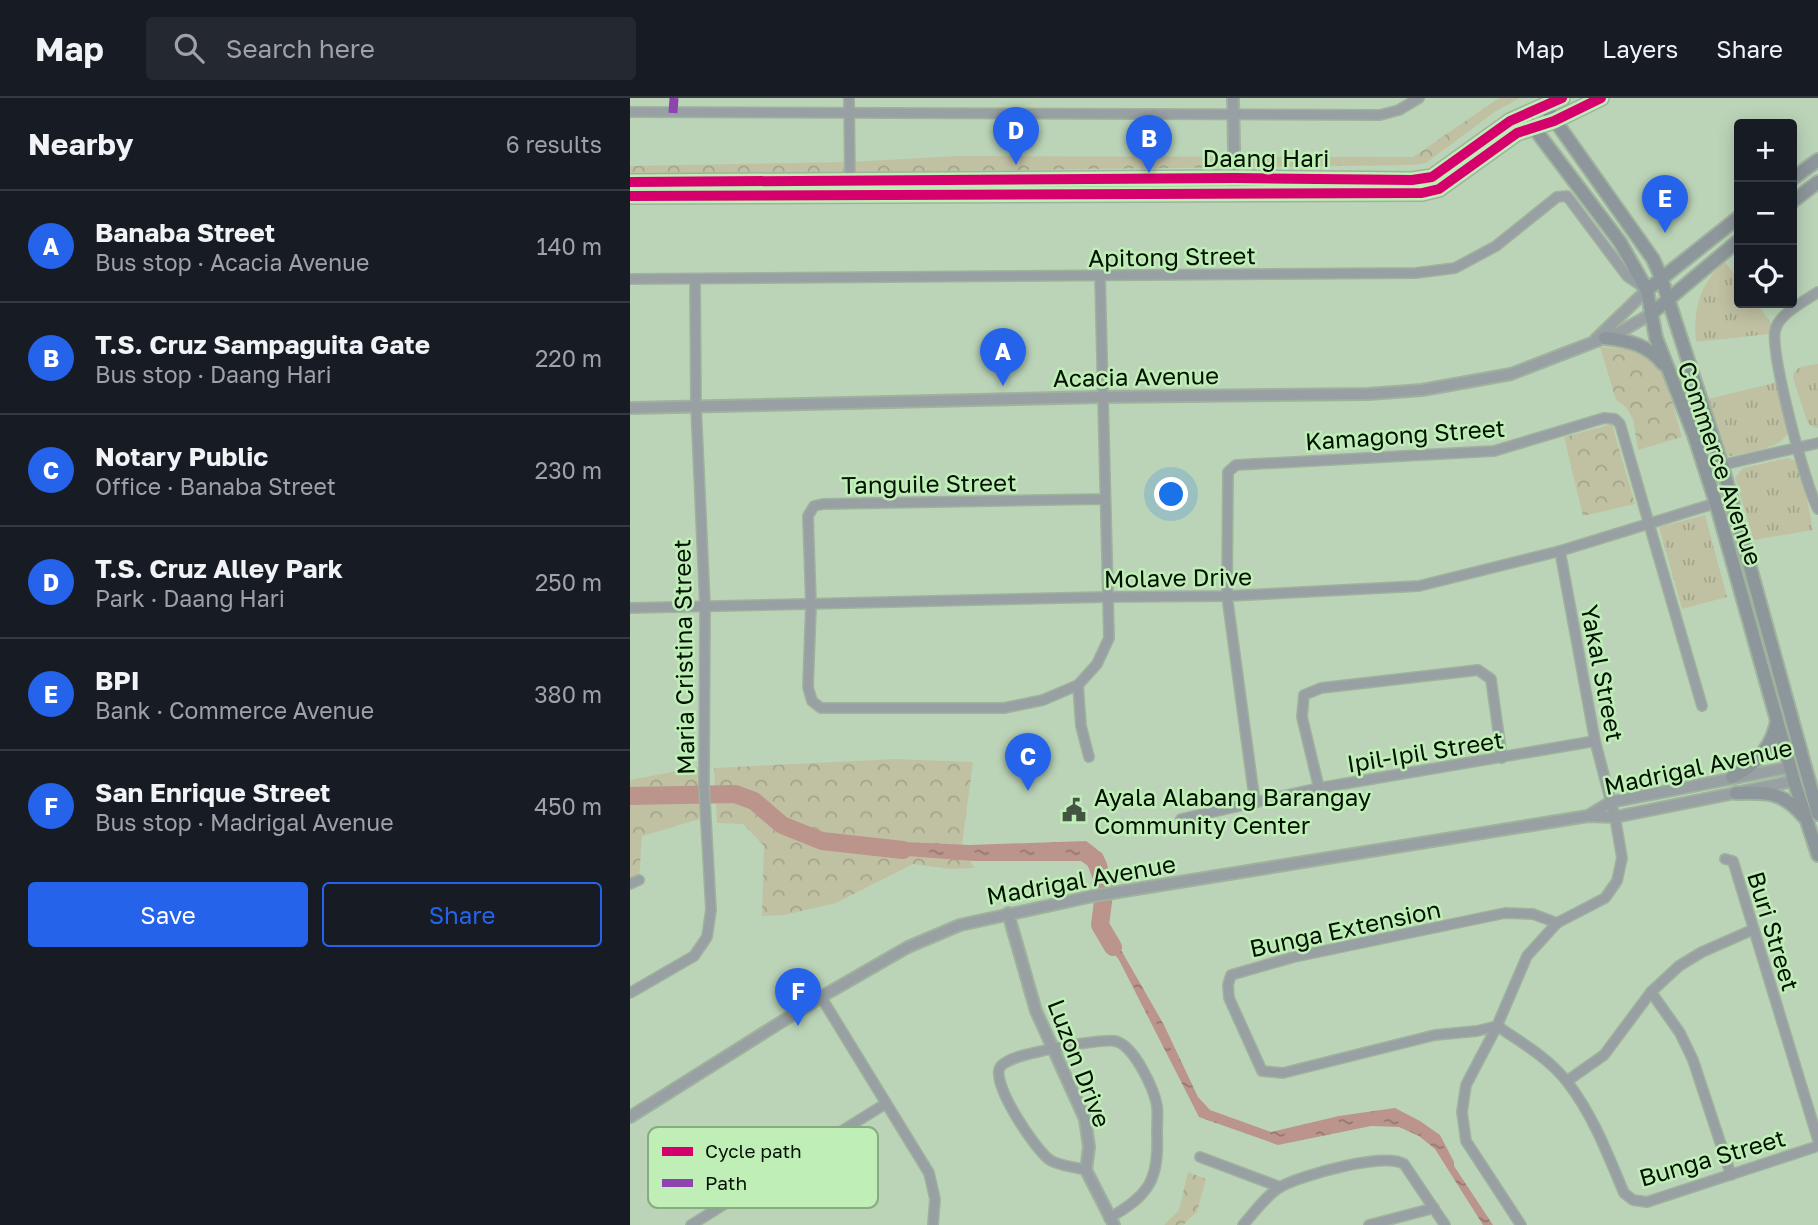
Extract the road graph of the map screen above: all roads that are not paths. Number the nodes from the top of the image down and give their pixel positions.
1 (849, 98) edge
2 (1233, 98) edge
3 (1419, 98) edge
4 (1562, 98) edge
5 (1601, 98) edge
6 (1544, 105) junction
7 (849, 112) junction
8 (630, 113) edge
9 (1233, 113) junction
10 (1524, 114) junction
11 (1554, 121) junction
12 (1532, 129) junction
13 (1818, 160) edge
14 (1797, 175) edge
15 (1235, 178) junction
16 (630, 182) edge
17 (1818, 182) edge
18 (850, 188) junction
19 (1236, 193) junction
20 (630, 196) edge
21 (1797, 198) edge
22 (1734, 221) edge
23 (1734, 244) edge
24 (1100, 276) junction
25 (1661, 278) junction
26 (630, 279) edge
27 (695, 279) junction
28 (1647, 290) junction
29 (1818, 292) edge
30 (1669, 300) junction
31 (1651, 314) junction
32 (1600, 339) junction
33 (1668, 371) junction
34 (1102, 397) junction
35 (696, 406) junction
36 (630, 408) edge
37 (1818, 443) edge
38 (1797, 447) junction
39 (1721, 465) junction
40 (1104, 499) junction
41 (1716, 503) junction
42 (1818, 509) edge
43 (1648, 524) junction
44 (1560, 551) junction
45 (1227, 596) junction
46 (1106, 597) junction
47 (811, 605) junction
48 (705, 606) junction
49 (630, 608) edge
50 (1078, 685) junction
51 (1702, 706) dead end
52 (1778, 717) junction
53 (1595, 741) junction
54 (1089, 757) dead end
55 (1502, 758) junction
56 (1818, 762) edge
57 (1797, 766) junction
58 (1732, 777) junction
59 (1807, 779) edge
60 (1319, 788) junction
61 (1736, 793) junction
62 (1611, 802) junction
63 (1255, 803) junction
64 (1588, 816) junction
65 (1615, 817) junction
66 (1813, 818) edge
67 (1181, 819) dead end
68 (1818, 855) edge
69 (1725, 859) dead end
70 (1008, 914) junction
71 (1557, 923) junction
72 (1752, 930) junction
73 (1651, 992) junction
74 (630, 993) edge
75 (821, 997) junction
76 (1497, 1026) junction
77 (1052, 1048) junction
78 (1567, 1082) junction
79 (885, 1104) junction
80 (630, 1117) edge
81 (848, 1127) edge
82 (1818, 1140) edge
83 (1818, 1146) edge
84 (1200, 1157) dead end
85 (1086, 1170) junction
86 (1731, 1175) junction
87 (1280, 1187) junction
88 (718, 1208) edge
89 (1434, 1208) junction
90 (1112, 1222) edge
91 (691, 1225) edge
92 (933, 1225) edge
93 (1243, 1225) edge
94 (1368, 1225) edge
95 (1445, 1225) edge
96 (1521, 1225) edge

1 - 7 street
2 - 9 street
3 - 9 street
4 - 6 main road, Daang Hari
5 - 11 main road, Daang Hari
6 - 10 main road, Daang Hari
6 - 11 main road, Commerce Avenue
7 - 8 street
7 - 9 street
7 - 18 street
9 - 15 street
10 - 12 main road, Commerce Avenue
10 - 15 main road, Daang Hari
11 - 12 main road, Daang Hari
11 - 25 main road, Commerce Avenue
12 - 19 main road, Daang Hari
12 - 28 main road, Commerce Avenue
13 - 14 main road
15 - 18 main road, Daang Hari
15 - 19 street
16 - 18 main road, Daang Hari
17 - 21 main road
18 - 19 main road, Daang Hari
18 - 20 main road, Daang Hari
22 - 25 main road, Acacia Avenue
23 - 30 main road, Acacia Avenue
24 - 27 street, Apitong Street
24 - 28 street, Apitong Street
24 - 34 street
25 - 28 main road, Acacia Avenue
25 - 30 main road, Commerce Avenue
26 - 27 street, Apitong Street
27 - 35 street, Maria Cristina Street
28 - 31 main road, Commerce Avenue
28 - 32 street, Acacia Avenue
29 - 38 street
30 - 31 main road, Acacia Avenue
30 - 39 main road, Commerce Avenue
31 - 32 street, Acacia Avenue
31 - 33 main road, Commerce Avenue
32 - 33 main road
32 - 34 street, Acacia Avenue
33 - 41 main road, Commerce Avenue
34 - 35 street, Acacia Avenue
34 - 40 street
35 - 36 street, Acacia Avenue
35 - 48 street, Maria Cristina Street
37 - 38 street
38 - 39 street
38 - 42 street
39 - 57 main road, Commerce Avenue
40 - 46 street
40 - 47 street, Tanguile Street
41 - 43 street, Molave Drive
41 - 52 main road, Commerce Avenue
43 - 44 street, Molave Drive
43 - 45 street, Kamagong Street
43 - 51 street, Kamagong Street
44 - 45 street, Molave Drive
44 - 53 street, Yakal Street
45 - 46 street, Molave Drive
45 - 63 street, Kamagong Street
46 - 47 street, Molave Drive
46 - 50 street
47 - 48 street, Molave Drive
47 - 50 street
48 - 49 street, Molave Drive
48 - 74 street, Maria Cristina Street
50 - 54 street
52 - 57 main road, Commerce Avenue
52 - 58 main road
53 - 55 street, Ipil-Ipil Street
53 - 62 street, Yakal Street
55 - 60 street, Ipil-Ipil Street
55 - 60 street
56 - 57 main road, Madrigal Avenue
57 - 58 street, Madrigal Avenue
57 - 59 main road, Commerce Avenue
58 - 62 street, Madrigal Avenue
59 - 61 street, Madrigal Avenue
59 - 66 main road, Commerce Avenue
60 - 63 street, Ipil-Ipil Street
61 - 65 street, Madrigal Avenue
61 - 66 main road
62 - 64 street, Madrigal Avenue
62 - 65 street, Yakal Street
63 - 67 street, Ipil-Ipil Street
64 - 65 street, Madrigal Avenue
64 - 70 street, Madrigal Avenue
65 - 71 street, Yakal Street
66 - 68 main road, Commerce Avenue
69 - 72 street, Buri Street
70 - 75 street, Madrigal Avenue
70 - 77 street, Luzon Drive
71 - 76 street
71 - 76 street, Bunga Extension
72 - 73 street
72 - 82 street, Buri Street
73 - 78 street
73 - 86 street
75 - 79 street
75 - 80 street, Madrigal Avenue
76 - 78 street, Bunga Street
76 - 96 street
77 - 85 street, Luzon Drive
77 - 85 street
77 - 90 street
78 - 86 street, Bunga Street
79 - 81 street
79 - 92 street
83 - 86 street, Bunga Street
84 - 87 street
85 - 90 street, Luzon Drive
87 - 89 street
87 - 93 street
88 - 91 street
89 - 94 street
89 - 95 street

